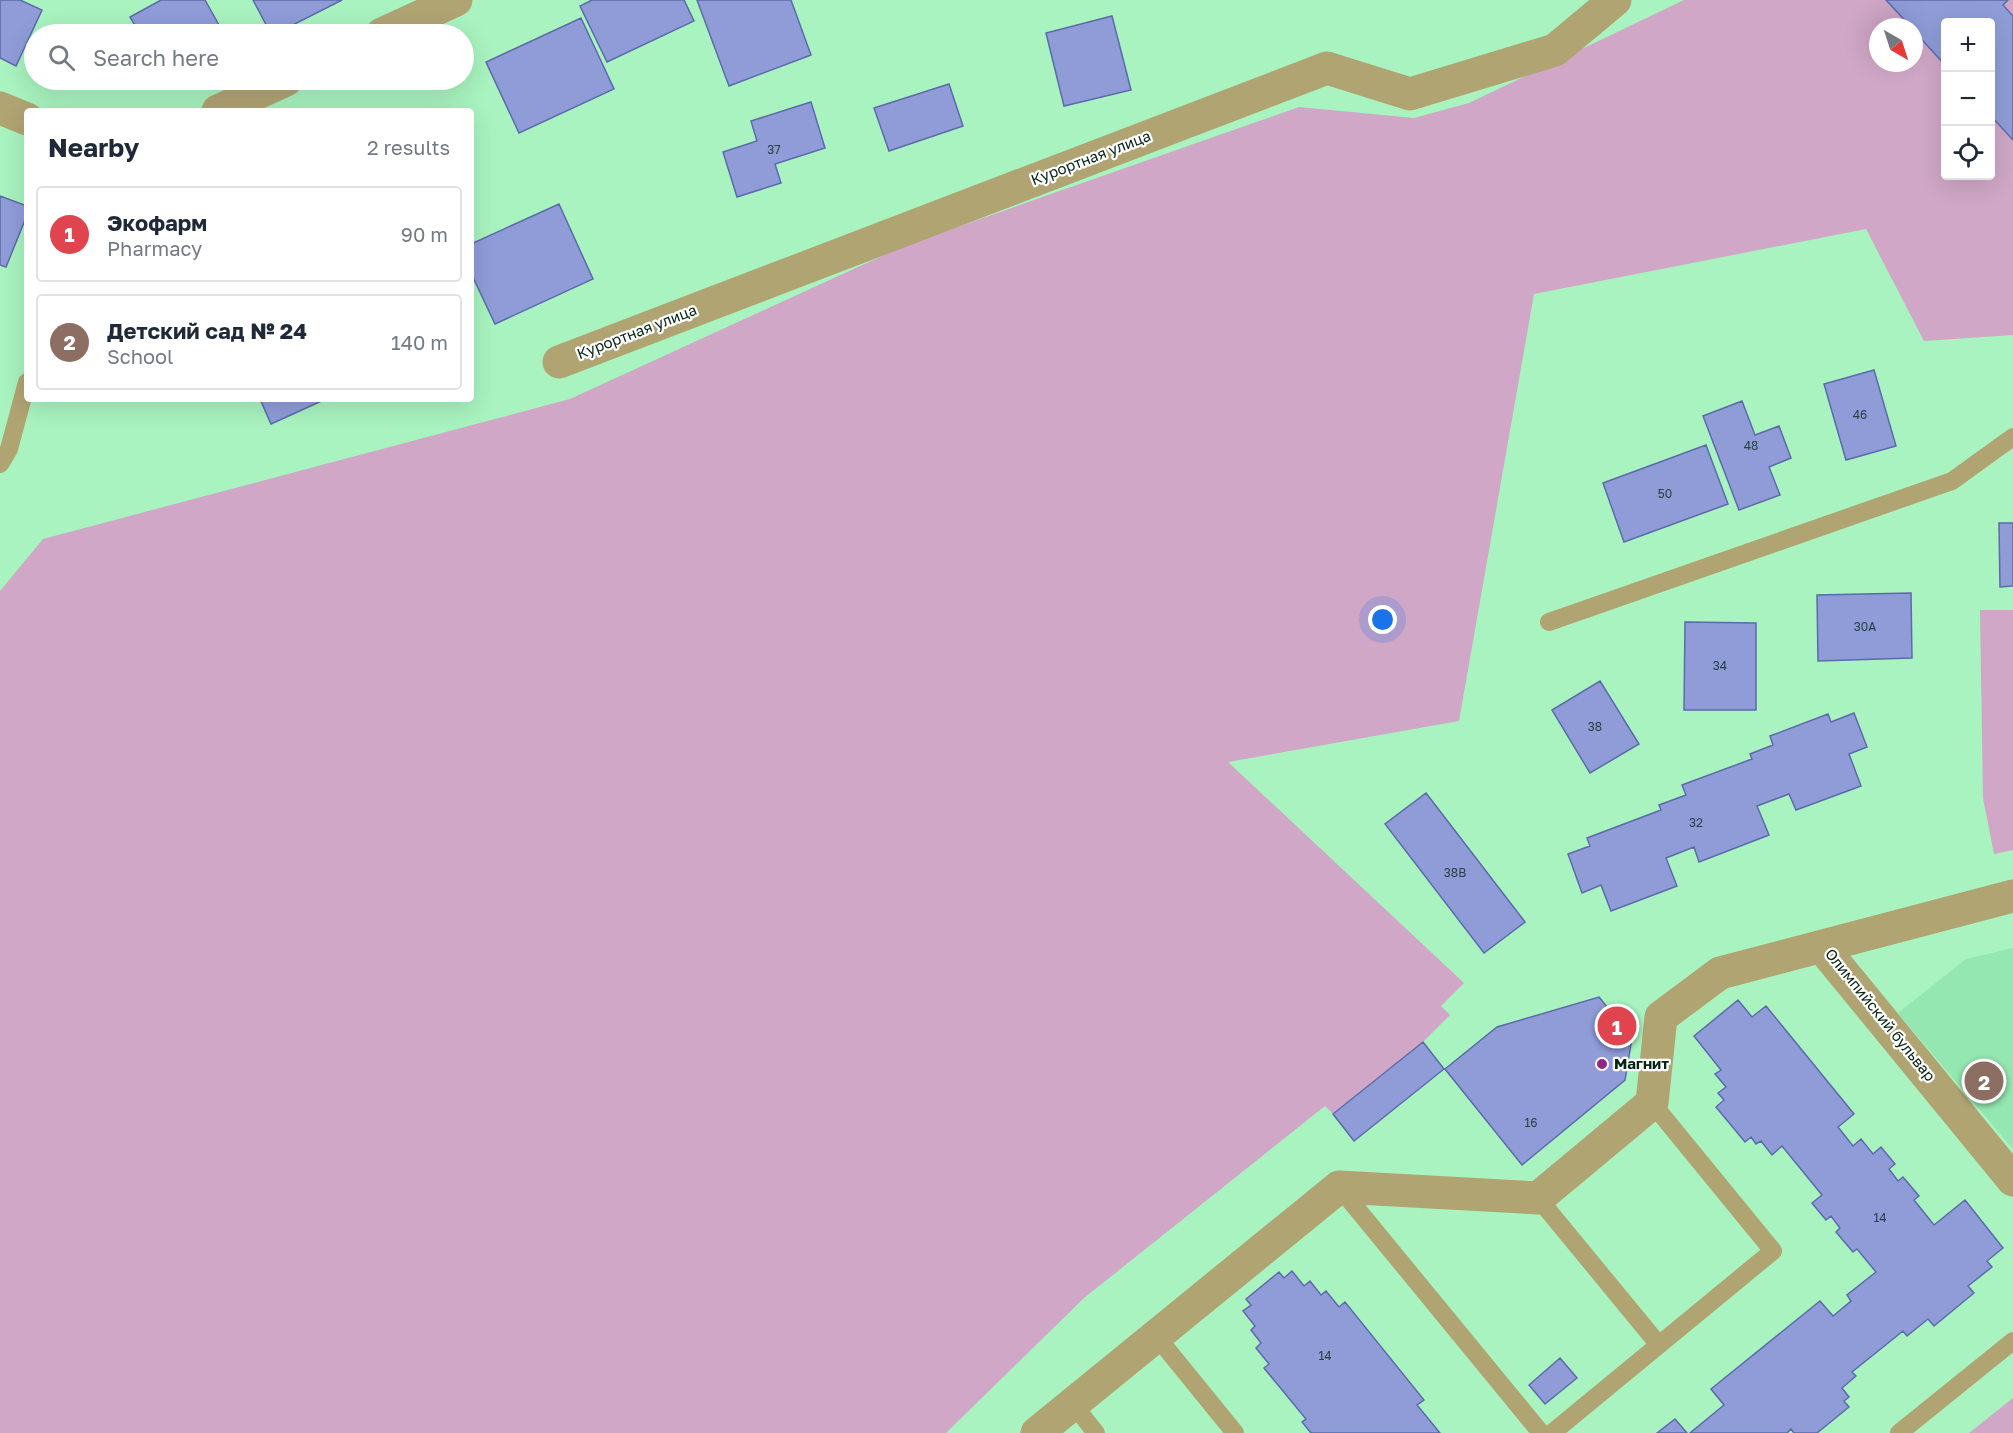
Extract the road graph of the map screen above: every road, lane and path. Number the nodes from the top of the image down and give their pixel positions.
1 (456, 0) edge
2 (1615, 0) edge
3 (404, 24) edge
4 (264, 90) edge
5 (0, 108) edge
6 (225, 108) edge
7 (24, 118) edge
8 (559, 362) dead end
9 (24, 393) edge
10 (2013, 437) edge
11 (0, 464) edge
12 (1549, 622) dead end
13 (2013, 896) edge
14 (1822, 947) junction
15 (1652, 1102) junction
16 (2013, 1180) edge
17 (1339, 1187) junction
18 (1538, 1198) junction
19 (1157, 1336) junction
20 (2013, 1341) edge
21 (1659, 1345) junction
22 (1073, 1404) junction
23 (1037, 1433) edge
24 (1096, 1433) edge
25 (1235, 1433) edge
26 (1541, 1433) edge
27 (1552, 1433) edge
28 (1899, 1433) edge

1 - 3 street
2 - 8 street, Курортная улица
4 - 6 street
5 - 7 street
9 - 11 lane
10 - 12 lane
13 - 14 street, Олимпийский бульвар
14 - 15 street
14 - 16 street, Олимпийский бульвар
15 - 18 street
15 - 21 lane
17 - 18 street
17 - 19 street
17 - 26 lane
18 - 21 lane
19 - 22 street
19 - 25 lane
20 - 28 lane
21 - 27 lane
22 - 23 street
22 - 24 lane

